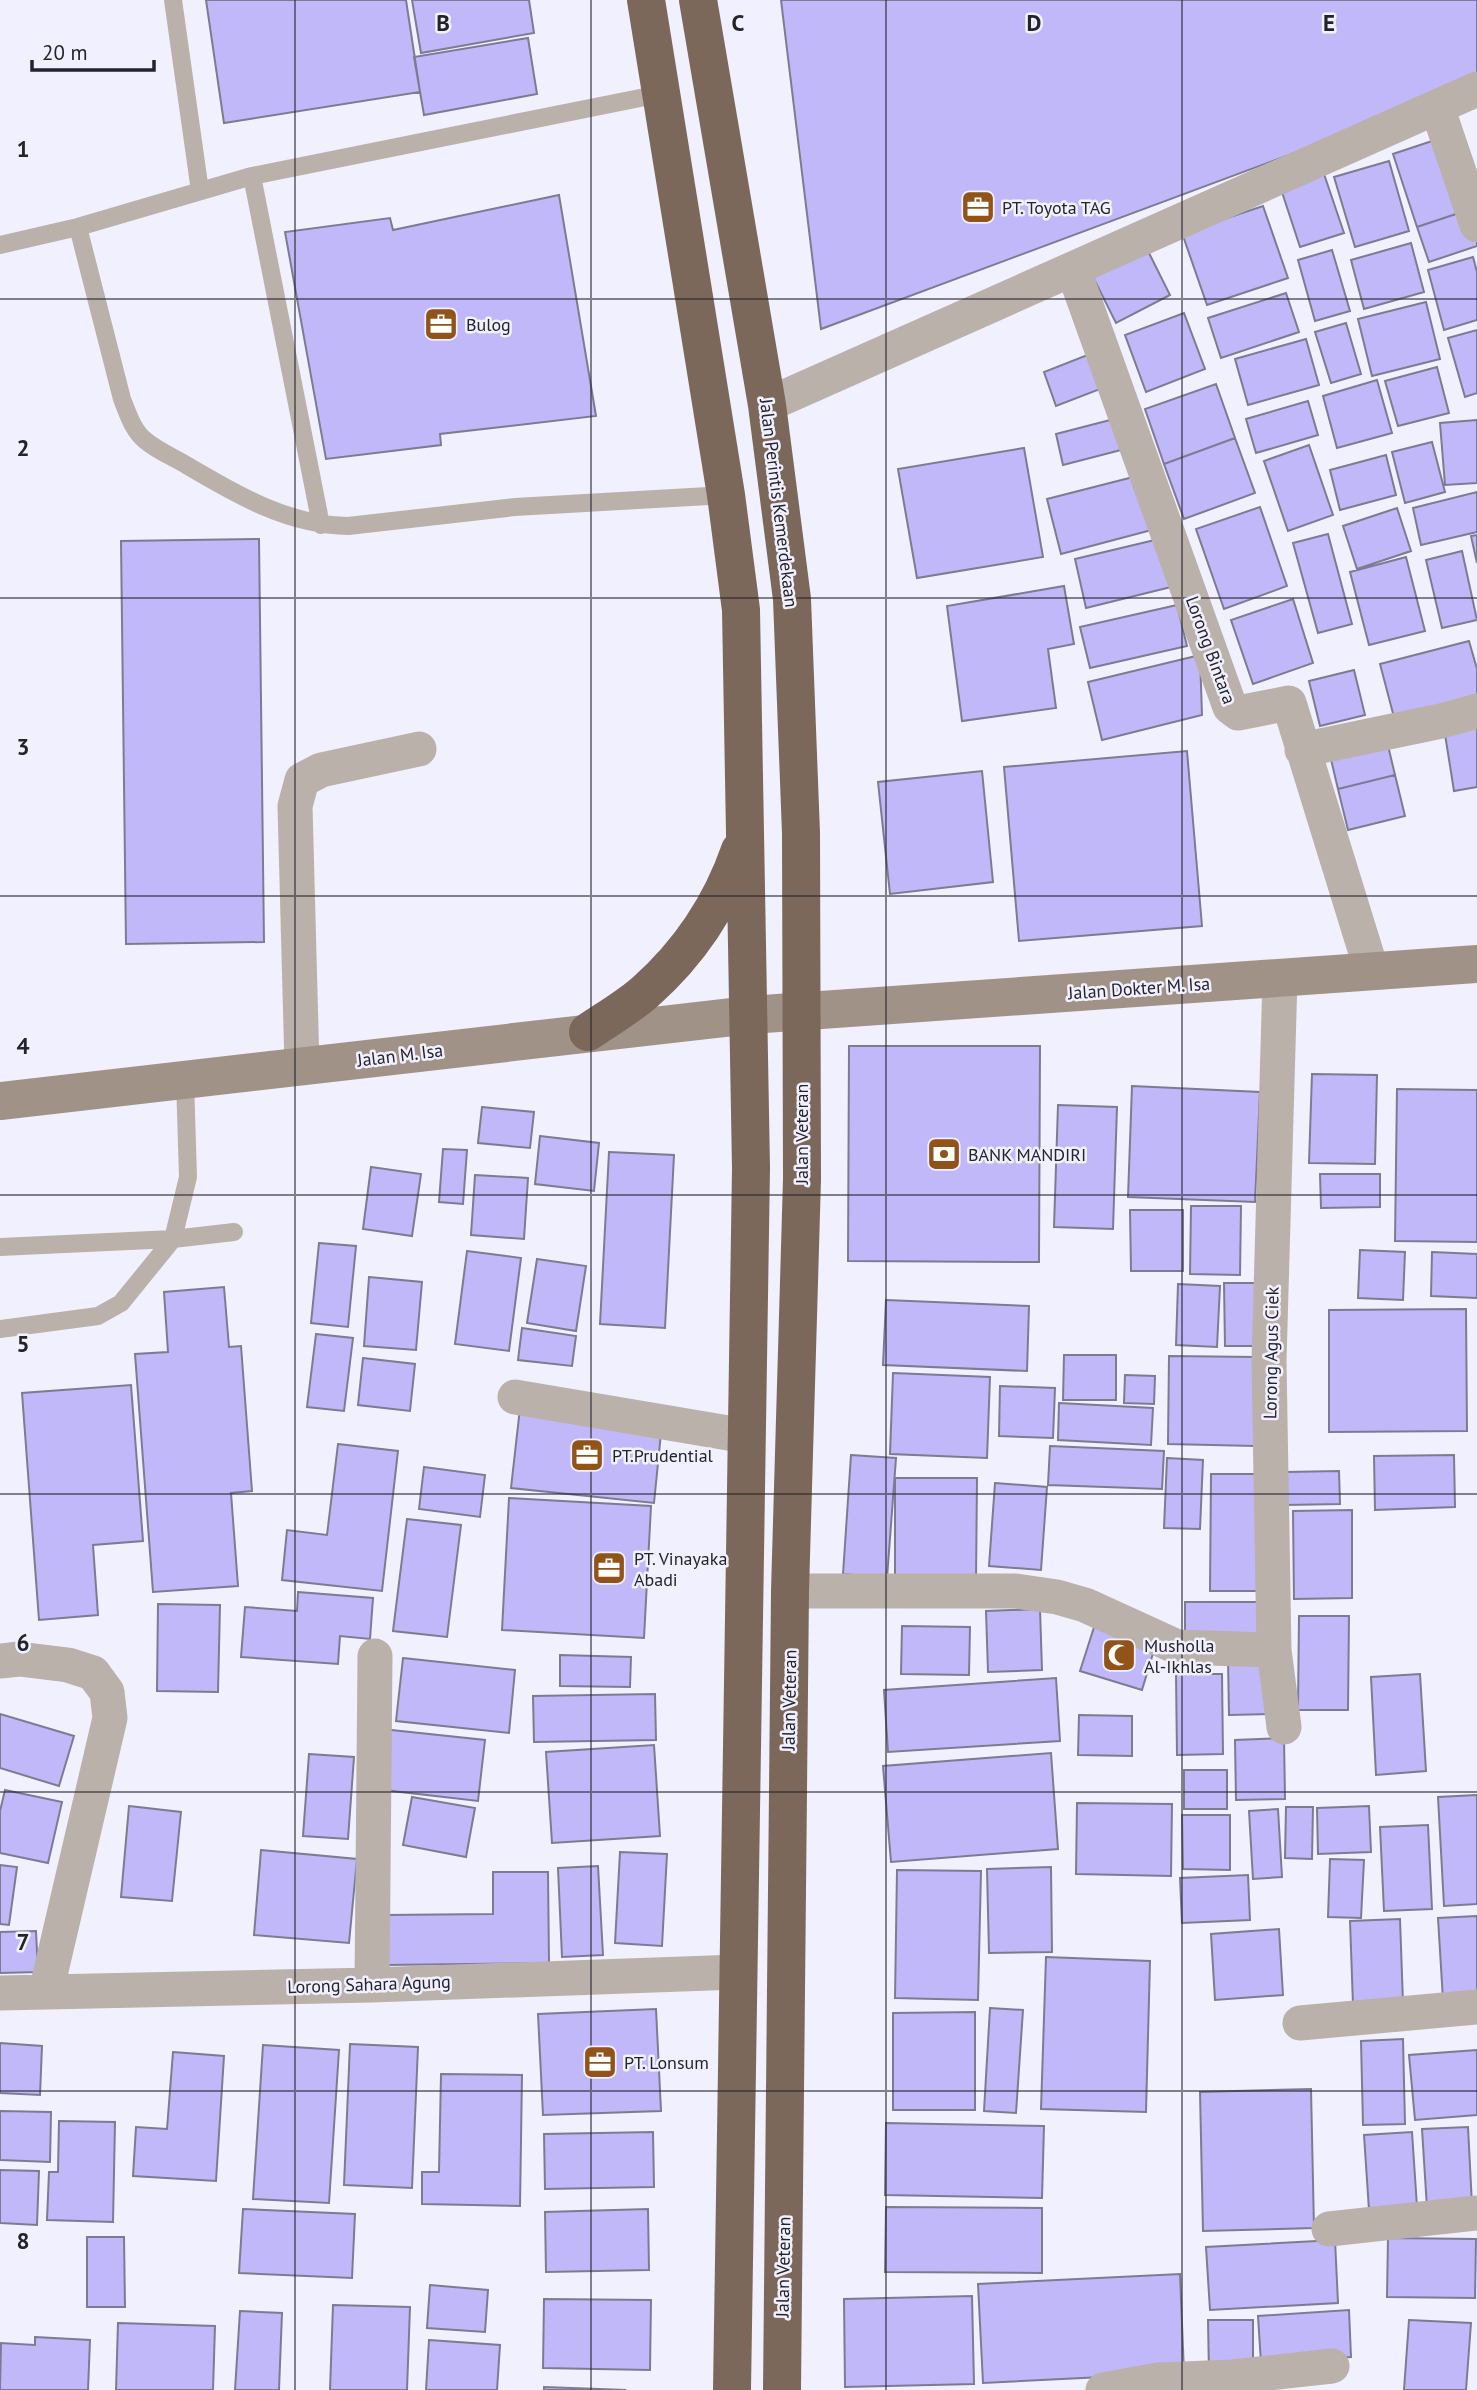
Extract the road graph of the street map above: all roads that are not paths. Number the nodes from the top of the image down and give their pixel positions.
1 (173, 0) edge
2 (646, 0) edge
3 (698, 0) edge
4 (1477, 89) edge
5 (660, 93) junction
6 (1437, 107) junction
7 (252, 176) junction
8 (200, 191) junction
9 (1477, 225) edge
10 (78, 227) junction
11 (0, 245) edge
12 (1073, 270) junction
13 (767, 405) junction
14 (726, 495) junction
15 (321, 526) junction
16 (792, 599) junction
17 (741, 610) junction
18 (1477, 711) edge
19 (419, 748) dead end
20 (1301, 750) junction
21 (746, 834) junction
22 (1477, 964) edge
23 (1372, 972) junction
24 (1280, 978) junction
25 (801, 1011) junction
26 (750, 1015) junction
27 (588, 1032) junction
28 (302, 1066) junction
29 (185, 1080) junction
30 (0, 1101) edge
31 (234, 1232) dead end
32 (173, 1239) junction
33 (0, 1247) edge
34 (0, 1329) edge
35 (514, 1397) dead end
36 (746, 1436) junction
37 (790, 1591) junction
38 (1274, 1650) junction
39 (375, 1656) dead end
40 (0, 1661) edge
41 (1283, 1727) dead end
42 (738, 1972) junction
43 (372, 1985) junction
44 (46, 1992) junction
45 (0, 1993) edge
46 (1477, 2007) edge
47 (1300, 2023) dead end
48 (1477, 2213) edge
49 (1329, 2229) dead end
50 (1332, 2366) dead end
51 (732, 2390) edge
52 (782, 2390) edge
53 (1102, 2390) edge

1 - 8 lane
2 - 5 highway
3 - 13 highway, Jalan Perintis Kemerdekaan
4 - 6 street
5 - 7 lane
5 - 14 highway
6 - 9 street
6 - 12 street
7 - 8 lane
7 - 15 lane
8 - 10 lane
10 - 11 lane
10 - 15 lane
12 - 13 street
12 - 20 street, Lorong Bintara
13 - 16 highway, Jalan Perintis Kemerdekaan
14 - 15 lane
14 - 17 highway
16 - 17 highway
16 - 25 highway, Jalan Perintis Kemerdekaan
17 - 21 highway
18 - 20 street
19 - 28 street
20 - 23 street, Lorong Bintara
21 - 26 highway
21 - 27 highway
22 - 23 main road, Jalan Dokter M. Isa
23 - 24 main road, Jalan Dokter M. Isa
24 - 25 main road, Jalan Dokter M. Isa
24 - 38 street, Lorong Agus Ciek
25 - 26 main road, Jalan M. Isa
25 - 37 highway, Jalan Veteran
26 - 27 main road, Jalan M. Isa
26 - 36 highway
27 - 28 main road, Jalan M. Isa
28 - 29 main road, Jalan M. Isa
29 - 30 main road, Jalan M. Isa
29 - 32 lane
31 - 32 lane
32 - 33 lane
32 - 34 lane
35 - 36 street
36 - 42 highway
37 - 38 street
37 - 52 highway, Jalan Veteran
38 - 41 street, Lorong Agus Ciek
39 - 43 street
40 - 44 street
42 - 43 street, Lorong Sahara Agung
42 - 51 highway
43 - 44 street, Lorong Sahara Agung
44 - 45 street, Lorong Sahara Agung
46 - 47 street
48 - 49 street
50 - 53 street

